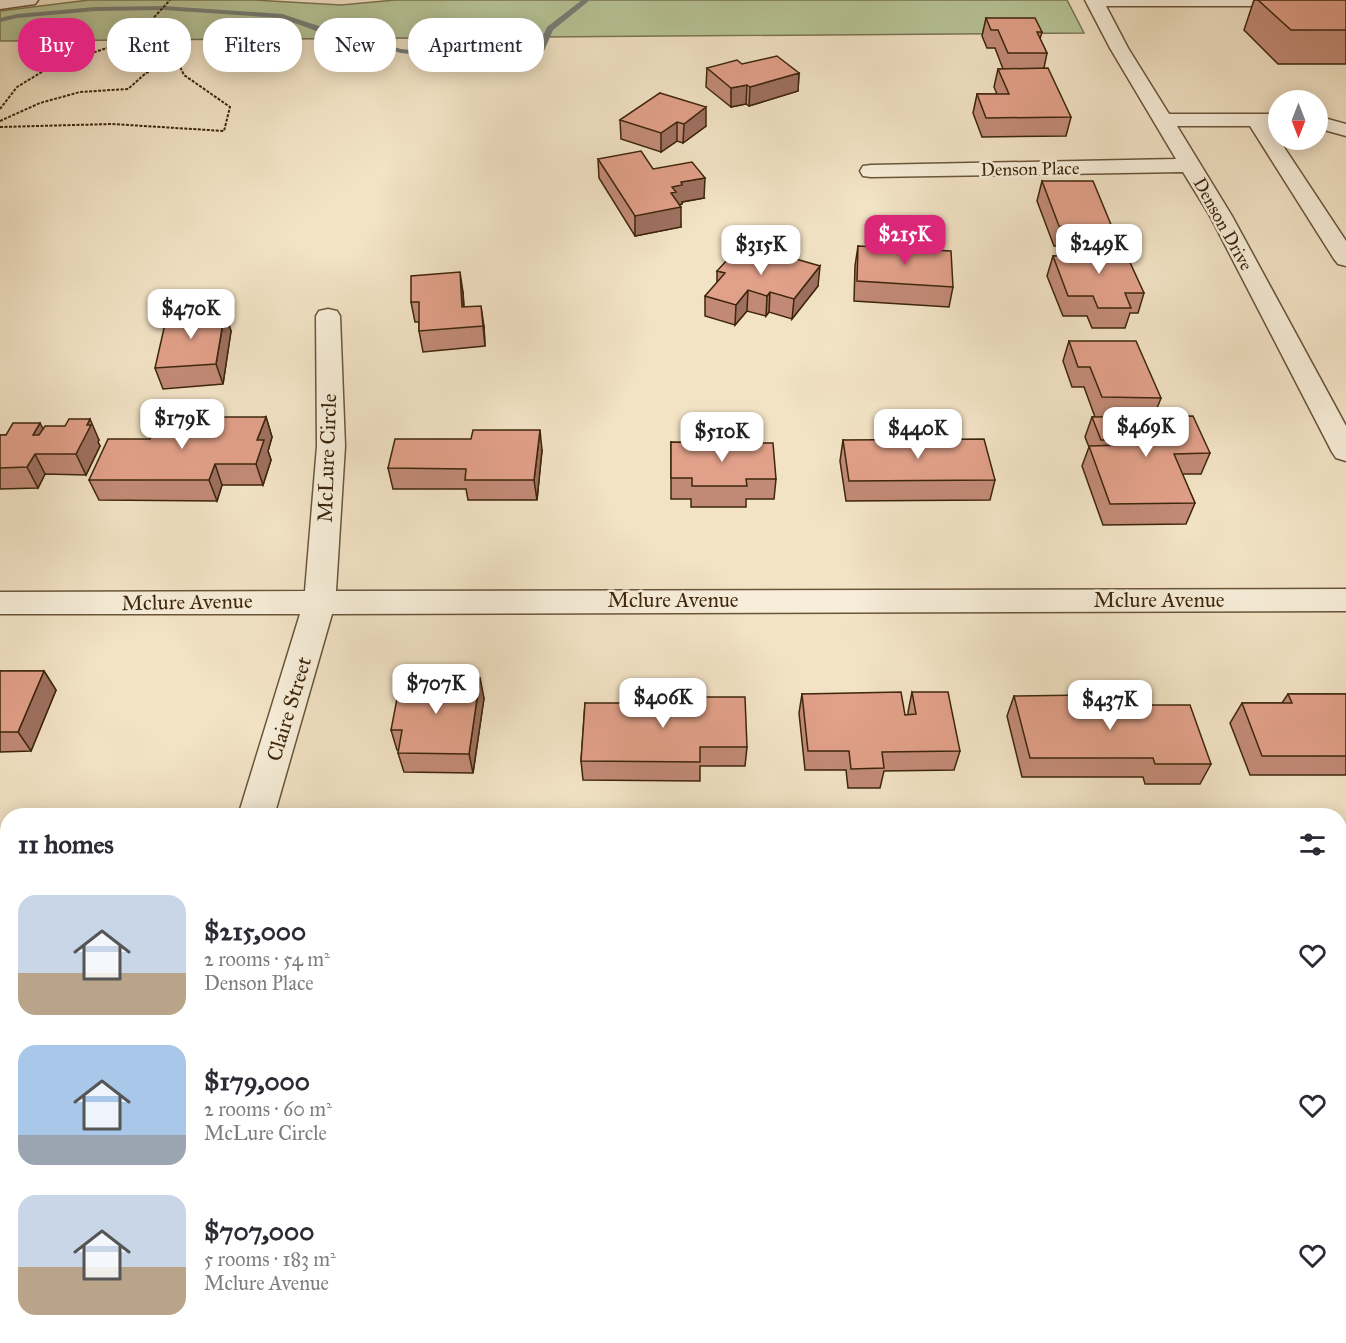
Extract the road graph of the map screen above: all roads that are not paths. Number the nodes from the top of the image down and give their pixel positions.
1 (29, 0) edge
2 (1094, 1) edge
3 (1346, 1) edge
4 (0, 4) edge
5 (1163, 120) junction
6 (1267, 120) edge
7 (1328, 125) edge
8 (1346, 130) edge
9 (1190, 165) junction
10 (871, 171) dead end
11 (1346, 259) edge
12 (328, 316) dead end
13 (1346, 453) edge
14 (320, 600) junction
15 (1346, 600) edge
16 (0, 603) edge
17 (258, 808) edge

1 - 4 street
2 - 3 street
2 - 5 street, Denson Drive
5 - 6 street
5 - 9 street, Denson Drive
6 - 11 street
7 - 8 street
9 - 10 street, Denson Place
9 - 13 street, Denson Drive
12 - 14 street, McLure Circle
14 - 15 street, Mclure Avenue
14 - 16 street, Mclure Avenue
14 - 17 street, Claire Street

